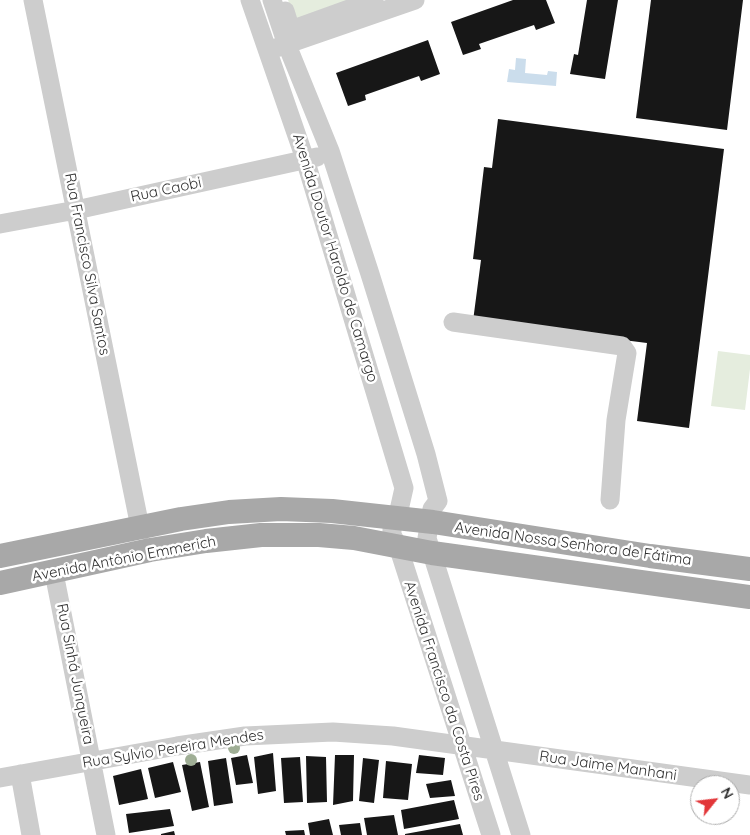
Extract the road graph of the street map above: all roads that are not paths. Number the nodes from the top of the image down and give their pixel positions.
1 (33, 0) edge
2 (250, 0) edge
3 (272, 0) edge
4 (281, 0) edge
5 (374, 0) edge
6 (415, 0) edge
7 (392, 4) edge
8 (286, 46) junction
9 (268, 52) junction
10 (330, 151) junction
11 (305, 160) junction
12 (76, 210) junction
13 (0, 224) edge
14 (453, 322) dead end
15 (610, 500) dead end
16 (397, 519) junction
17 (429, 523) junction
18 (140, 527) junction
19 (398, 546) junction
20 (432, 553) junction
21 (0, 556) edge
22 (750, 569) edge
23 (54, 572) junction
24 (0, 583) edge
25 (750, 597) edge
26 (461, 746) junction
27 (495, 751) junction
28 (92, 761) junction
29 (20, 774) junction
30 (0, 778) edge
31 (750, 785) edge
32 (31, 835) edge
33 (106, 835) edge
34 (491, 835) edge
35 (520, 835) edge

1 - 12 street, Rua Francisco Silva Santos
2 - 9 street, Avenida Doutor Haroldo de Camargo
3 - 8 street, Avenida Doutor Haroldo de Camargo
4 - 5 street
6 - 7 street
7 - 8 street
8 - 9 street
8 - 10 street, Avenida Doutor Haroldo de Camargo
9 - 11 street, Avenida Doutor Haroldo de Camargo
10 - 11 street, Rua Caobi
10 - 17 street, Avenida Doutor Haroldo de Camargo
11 - 12 street, Rua Caobi
11 - 16 street, Avenida Doutor Haroldo de Camargo
12 - 13 street, Rua Caobi
12 - 18 street, Rua Francisco Silva Santos
14 - 15 street
16 - 17 main road, Avenida Nossa Senhora de Fátima
16 - 18 main road, Avenida Antônio Emmerich
16 - 19 street, Avenida Doutor Haroldo de Camargo
17 - 20 street, Avenida Francisco da Costa Pires
17 - 22 main road, Avenida Nossa Senhora de Fátima
18 - 21 main road, Avenida Antônio Emmerich
19 - 20 main road, Avenida Nossa Senhora de Fátima
19 - 23 main road, Avenida Antônio Emmerich
19 - 26 street, Avenida Francisco da Costa Pires
20 - 25 main road, Avenida Nossa Senhora de Fátima
20 - 27 street, Avenida Francisco da Costa Pires
23 - 24 main road, Avenida Antônio Emmerich
23 - 28 street, Rua Sinhá Junqueira
26 - 27 street, Rua Sylvio Pereira Mendes
26 - 28 street, Rua Sylvio Pereira Mendes
26 - 34 street, Avenida Francisco da Costa Pires
27 - 31 street, Rua Jaime Manhani
27 - 35 street, Avenida Francisco da Costa Pires
28 - 29 street, Rua Sylvio Pereira Mendes
28 - 33 street, Rua Sinhá Junqueira
29 - 30 street, Rua Sylvio Pereira Mendes
29 - 32 street

